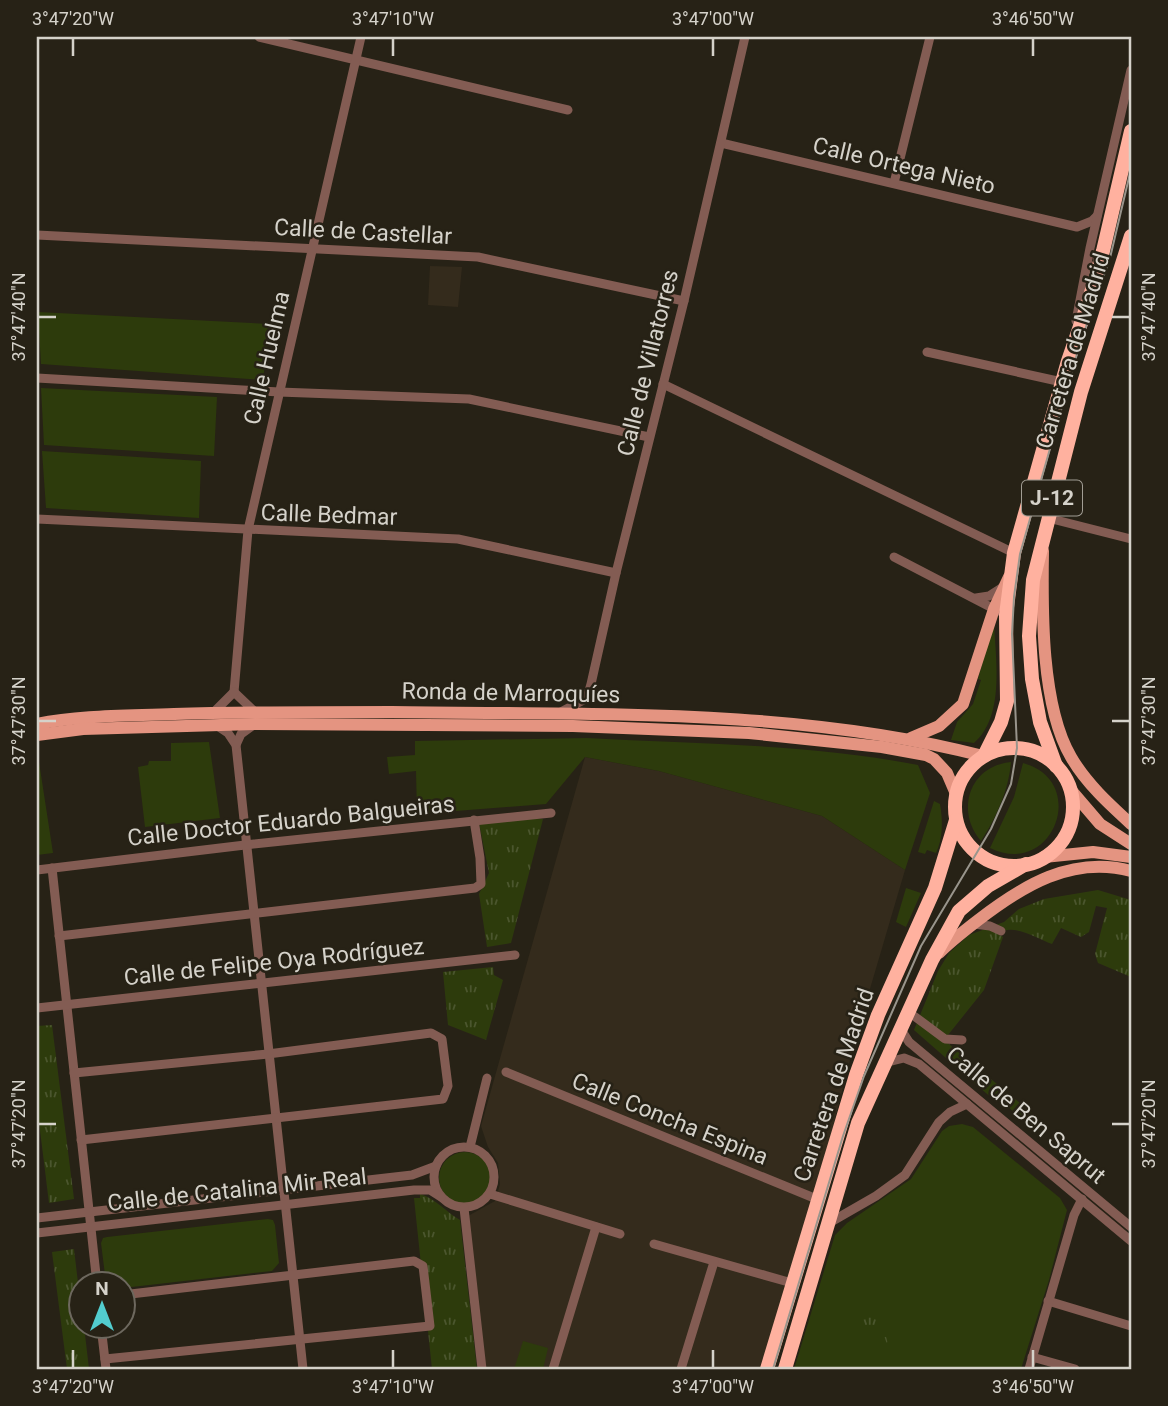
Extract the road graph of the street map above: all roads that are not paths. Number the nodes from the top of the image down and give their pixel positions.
1 (259, 37) edge
2 (360, 37) edge
3 (745, 37) edge
4 (930, 37) edge
5 (355, 59) junction
6 (1131, 70) edge
7 (568, 110) dead end
8 (1131, 131) edge
9 (721, 143) junction
10 (894, 183) junction
11 (1097, 216) junction
12 (1077, 228) junction
13 (37, 235) edge
14 (1130, 246) edge
15 (1090, 248) junction
16 (311, 249) junction
17 (684, 301) junction
18 (927, 352) dead end
19 (1068, 361) junction
20 (37, 378) edge
21 (1062, 382) junction
22 (663, 384) junction
23 (279, 392) junction
24 (649, 437) junction
25 (1048, 518) junction
26 (37, 519) edge
27 (248, 530) junction
28 (1044, 535) junction
29 (1131, 539) edge
30 (1014, 552) junction
31 (894, 557) dead end
32 (615, 573) junction
33 (1008, 579) junction
34 (976, 598) junction
35 (1000, 612) junction
36 (234, 692) junction
37 (587, 698) junction
38 (555, 715) junction
39 (604, 716) junction
40 (255, 718) junction
41 (214, 719) junction
42 (37, 724) edge
43 (37, 735) edge
44 (907, 739) junction
45 (236, 745) junction
46 (984, 755) junction
47 (1056, 766) junction
48 (1070, 789) junction
49 (956, 794) junction
50 (551, 813) dead end
51 (474, 820) junction
52 (956, 820) junction
53 (1131, 824) edge
54 (1131, 844) edge
55 (245, 845) junction
56 (1044, 857) junction
57 (1131, 857) edge
58 (1026, 864) junction
59 (52, 868) junction
60 (37, 870) edge
61 (1131, 871) edge
62 (990, 911) junction
63 (253, 915) junction
64 (974, 924) junction
65 (59, 936) junction
66 (515, 954) dead end
67 (932, 960) junction
68 (260, 982) junction
69 (67, 1005) junction
70 (37, 1009) edge
71 (914, 1016) dead end
72 (900, 1028) junction
73 (962, 1040) dead end
74 (268, 1054) junction
75 (884, 1063) junction
76 (506, 1072) dead end
77 (74, 1073) junction
78 (487, 1078) dead end
79 (967, 1104) junction
80 (275, 1119) junction
81 (81, 1140) junction
82 (470, 1147) junction
83 (436, 1166) junction
84 (283, 1190) junction
85 (490, 1194) junction
86 (440, 1197) junction
87 (1082, 1199) junction
88 (819, 1200) junction
89 (285, 1204) junction
90 (464, 1208) junction
91 (89, 1212) junction
92 (37, 1218) edge
93 (827, 1224) junction
94 (91, 1226) junction
95 (596, 1227) junction
96 (1131, 1227) edge
97 (37, 1233) edge
98 (620, 1234) dead end
99 (1131, 1241) edge
100 (654, 1244) dead end
101 (714, 1262) junction
102 (96, 1270) edge
103 (293, 1275) junction
104 (792, 1283) junction
105 (136, 1293) edge
106 (1048, 1301) junction
107 (1131, 1326) edge
108 (103, 1340) edge
109 (300, 1341) junction
110 (1032, 1357) junction
111 (105, 1364) edge
112 (303, 1369) edge
113 (482, 1369) edge
114 (552, 1369) edge
115 (681, 1369) edge
116 (767, 1369) edge
117 (785, 1369) edge
118 (1029, 1369) edge
119 (1075, 1369) edge

1 - 5 street
2 - 5 street, Calle Huelma
3 - 9 street, Calle de Villatorres
4 - 10 street
5 - 7 street
5 - 16 street, Calle Huelma
6 - 11 street
8 - 19 highway, J-12
9 - 10 street, Calle Ortega Nieto
9 - 17 street, Calle de Villatorres
10 - 12 street, Calle Ortega Nieto
11 - 12 street
11 - 15 street
12 - 15 street
13 - 16 street, Calle de Castellar
14 - 25 highway, Carretera de Madrid / J-12
15 - 19 street
16 - 17 street, Calle de Castellar
16 - 23 street, Calle Huelma
17 - 22 street, Calle de Villatorres
18 - 21 street
19 - 21 highway, Carretera de Madrid / J-12
20 - 23 street
21 - 30 highway, Carretera de Madrid / J-12
22 - 24 street, Calle de Villatorres
22 - 30 street
23 - 24 street
23 - 27 street, Calle Huelma
24 - 32 street, Calle de Villatorres
25 - 28 highway, Carretera de Madrid / J-12
25 - 29 street
26 - 27 street, Calle Bedmar
27 - 32 street, Calle Bedmar
27 - 36 street, Calle Huelma
28 - 47 highway, Carretera de Madrid / J-12
28 - 53 main road
30 - 33 highway, Carretera de Madrid / J-12
31 - 34 street
32 - 37 street, Calle de Villatorres
33 - 34 street
33 - 35 highway, Carretera de Madrid / J-12
34 - 35 street
35 - 44 main road
35 - 46 highway, Carretera de Madrid / J-12
36 - 40 street
36 - 41 street
37 - 38 street
37 - 39 street
38 - 39 main road, Ronda de Marroquíes
38 - 40 main road, Ronda de Marroquíes
39 - 44 main road, Ronda de Marroquíes
40 - 41 main road, Ronda de Marroquíes
40 - 45 street
40 - 49 main road, Ronda de Marroquíes
41 - 42 main road, Ronda de Marroquíes
41 - 43 main road, Ronda de Marroquíes
41 - 45 street
44 - 46 main road, Ronda de Marroquíes
45 - 55 street
46 - 47 highway
46 - 49 highway
47 - 48 highway
48 - 54 main road
48 - 56 highway
49 - 52 highway
50 - 51 street, Calle Doctor Eduardo Balgueiras
51 - 55 street, Calle Doctor Eduardo Balgueiras
51 - 63 street
52 - 58 highway
52 - 88 highway, Carretera de Madrid
55 - 59 street, Calle Doctor Eduardo Balgueiras
55 - 63 street
56 - 57 main road
56 - 58 highway
58 - 67 highway, Carretera de Madrid
59 - 60 street, Calle Doctor Eduardo Balgueiras
59 - 65 street
61 - 62 main road
62 - 64 main road
62 - 64 street
63 - 65 street
63 - 68 street
64 - 67 main road
65 - 69 street
66 - 68 street, Calle de Felipe Oya Rodríguez
67 - 72 highway, Carretera de Madrid
68 - 69 street, Calle de Felipe Oya Rodríguez
68 - 74 street
69 - 70 street, Calle de Felipe Oya Rodríguez
69 - 77 street
71 - 73 street
72 - 75 highway, Carretera de Madrid
72 - 96 street, Calle de Ben Saprut
74 - 77 street
74 - 80 street
74 - 80 street
75 - 79 street, Calle de Ben Saprut
75 - 93 highway, Carretera de Madrid
76 - 88 street, Calle Concha Espina
77 - 81 street
78 - 82 street
79 - 87 street, Calle de Ben Saprut
79 - 93 street, Calle de Ben Saprut
80 - 81 street
80 - 84 street
81 - 91 street
82 - 83 street
82 - 85 street
83 - 84 street, Calle de Catalina Mir Real
83 - 86 street
84 - 89 street
84 - 91 street, Calle de Catalina Mir Real
85 - 90 street
85 - 95 street
86 - 89 street, Calle de Catalina Mir Real
86 - 90 street
87 - 99 street, Calle de Ben Saprut
87 - 106 street
88 - 104 highway, Carretera de Madrid
89 - 94 street, Calle de Catalina Mir Real
89 - 103 street
90 - 113 street
91 - 92 street, Calle de Catalina Mir Real
91 - 94 street
93 - 117 highway, Carretera de Madrid
94 - 97 street, Calle de Catalina Mir Real
94 - 102 street
95 - 98 street
95 - 114 street
100 - 101 street
101 - 104 street
101 - 115 street
103 - 105 street
103 - 109 street
103 - 109 street
104 - 116 highway, Carretera de Madrid
106 - 107 street
106 - 110 street
108 - 111 street
109 - 111 street
109 - 112 street
110 - 118 street
110 - 119 street

